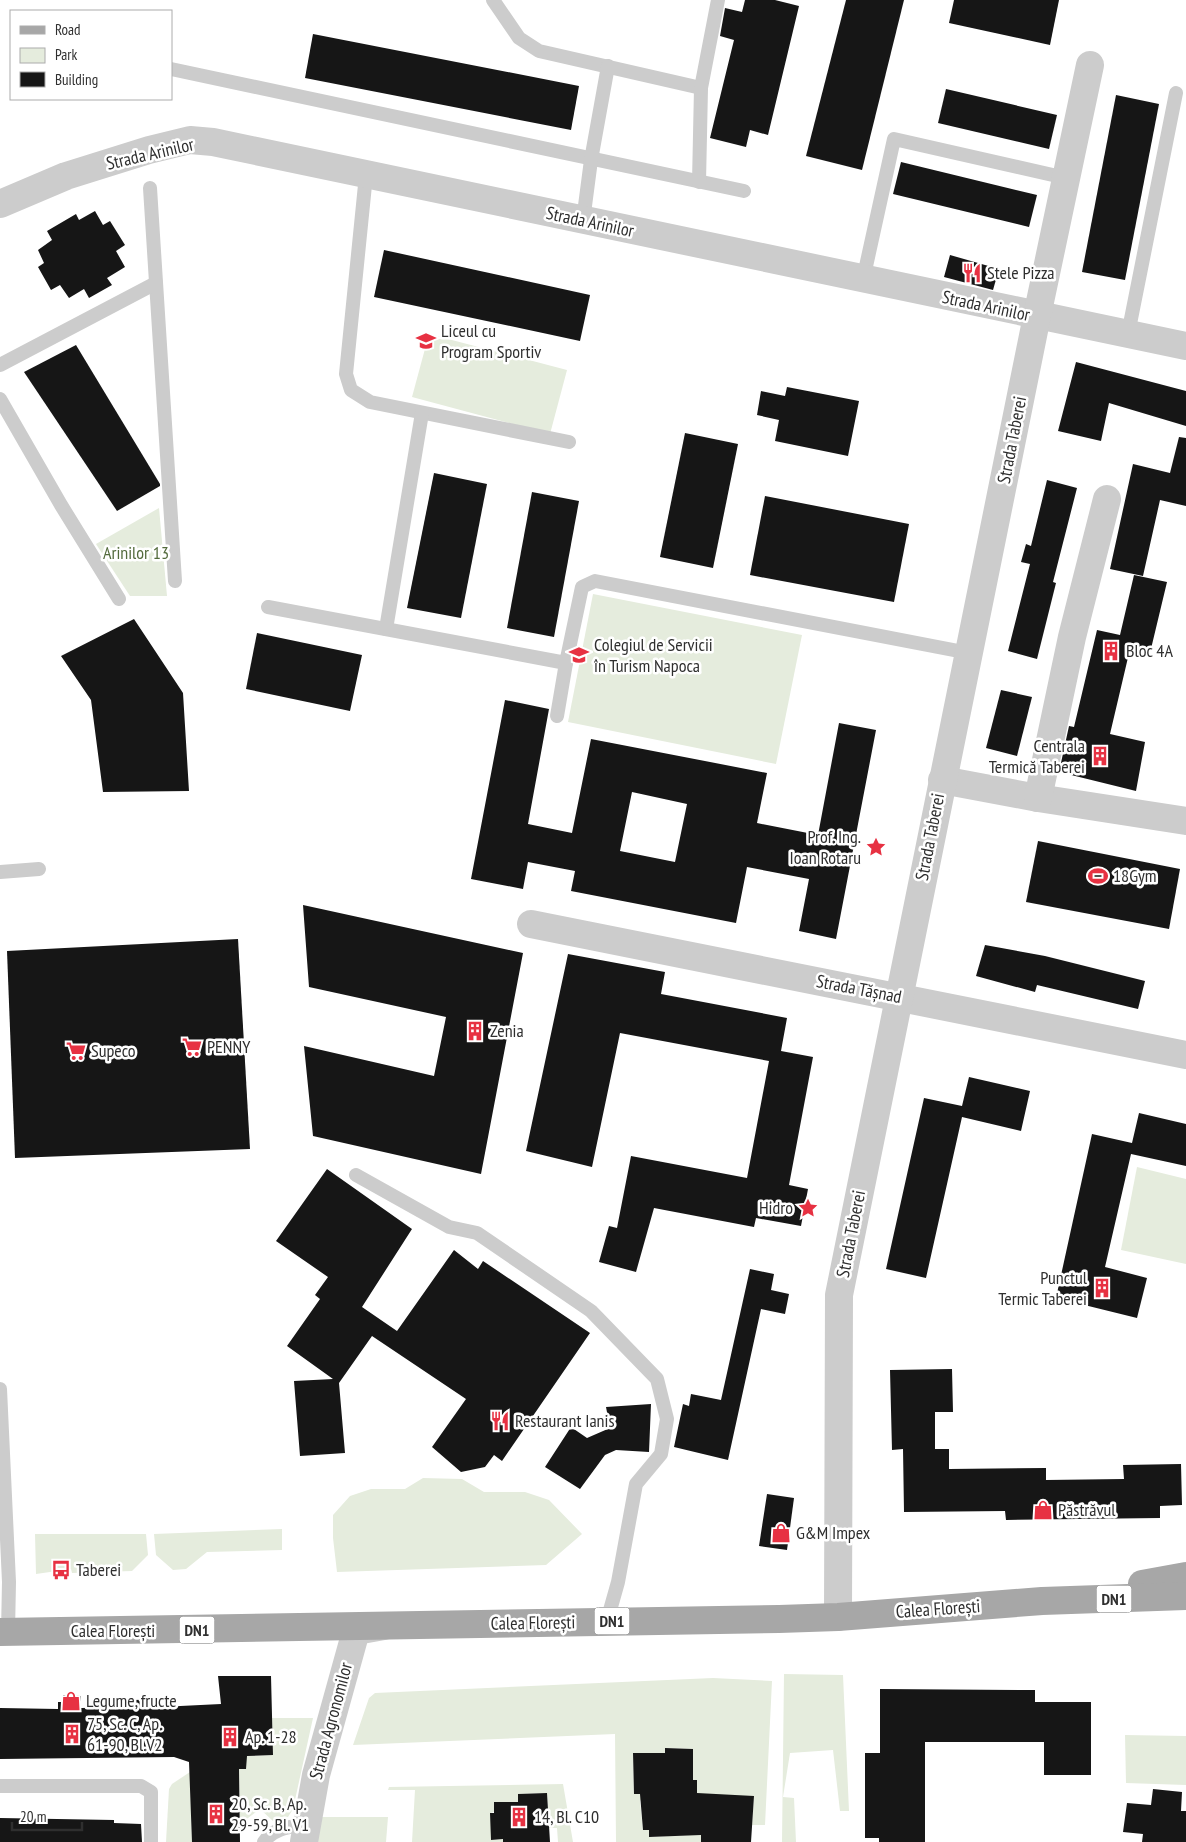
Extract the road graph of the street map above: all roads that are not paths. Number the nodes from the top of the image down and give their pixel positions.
1 (493, 0) edge
2 (718, 0) edge
3 (1090, 64) dead end
4 (608, 66) junction
5 (172, 69) edge
6 (701, 88) junction
7 (1176, 93) dead end
8 (590, 160) junction
9 (366, 175) junction
10 (1066, 178) junction
11 (699, 182) junction
12 (150, 188) dead end
13 (744, 191) dead end
14 (0, 204) edge
15 (583, 221) junction
16 (863, 280) junction
17 (156, 283) junction
18 (1037, 316) junction
19 (1128, 334) junction
20 (1186, 346) edge
21 (0, 365) edge
22 (0, 399) edge
23 (422, 413) junction
24 (569, 442) dead end
25 (1108, 499) dead end
26 (175, 581) dead end
27 (119, 599) dead end
28 (268, 607) dead end
29 (386, 629) junction
30 (969, 653) junction
31 (566, 663) junction
32 (557, 716) dead end
33 (942, 780) junction
34 (1038, 798) junction
35 (1186, 821) edge
36 (39, 869) dead end
37 (0, 872) edge
38 (531, 924) dead end
39 (898, 997) junction
40 (1186, 1055) edge
41 (356, 1175) dead end
42 (0, 1389) edge
43 (1186, 1576) edge
44 (1186, 1596) edge
45 (1042, 1601) junction
46 (1186, 1614) edge
47 (838, 1617) junction
48 (606, 1621) junction
49 (386, 1626) junction
50 (4, 1632) edge
51 (0, 1786) edge
52 (305, 1833) edge
53 (151, 1842) edge
54 (264, 1842) edge

1 - 4 lane
2 - 6 lane
3 - 10 street, Strada Taberei
4 - 6 lane
4 - 8 lane
5 - 8 lane
6 - 11 lane
7 - 19 lane
8 - 11 lane
8 - 15 lane
9 - 14 street, Strada Arinilor
9 - 15 street, Strada Arinilor
9 - 23 lane
10 - 16 lane
10 - 18 street, Strada Taberei
11 - 13 lane
12 - 17 lane
15 - 16 street, Strada Arinilor
16 - 18 street, Strada Arinilor
17 - 21 lane
17 - 26 lane
18 - 19 street, Strada Arinilor
18 - 30 street, Strada Taberei
19 - 20 street, Strada Arinilor
22 - 27 lane
23 - 24 lane
23 - 29 lane
25 - 34 street
28 - 29 lane
29 - 31 lane
30 - 31 lane
30 - 33 street, Strada Taberei
31 - 32 lane
33 - 34 street
33 - 39 street, Strada Taberei
34 - 35 street
36 - 37 lane
38 - 39 street, Strada Tășnad
39 - 40 street, Strada Tășnad
39 - 47 street, Strada Taberei
41 - 48 lane
42 - 50 lane
43 - 45 main road
44 - 45 main road, Calea Florești / DN1
45 - 46 main road
45 - 47 main road, Calea Florești / DN1
47 - 48 main road, Calea Florești / DN1
48 - 49 main road, Calea Florești / DN1
49 - 50 main road, Calea Florești / DN1
49 - 52 street, Strada Agronomilor
51 - 53 lane
52 - 54 lane

